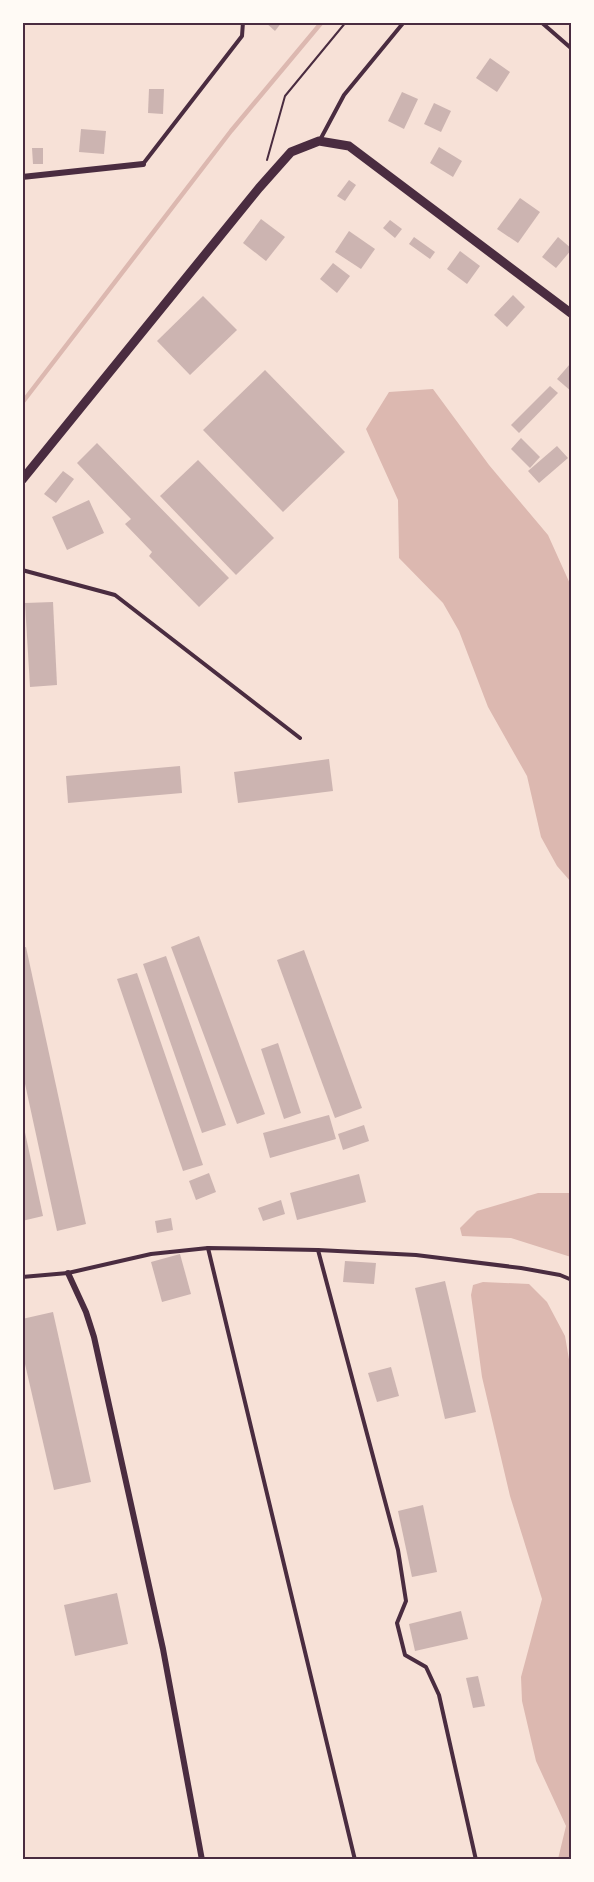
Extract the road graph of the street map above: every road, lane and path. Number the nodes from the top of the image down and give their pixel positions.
1 (243, 22) edge
2 (346, 22) edge
3 (404, 22) edge
4 (541, 22) edge
5 (572, 49) edge
6 (319, 141) junction
7 (143, 164) joint
8 (266, 165) dead end
9 (22, 177) edge
10 (572, 314) edge
11 (22, 480) edge
12 (22, 570) edge
13 (300, 738) dead end
14 (208, 1248) junction
15 (318, 1250) junction
16 (68, 1273) junction
17 (22, 1276) edge
18 (572, 1280) edge
19 (202, 1860) edge
20 (355, 1860) edge
21 (476, 1860) edge

1 - 7 lane
2 - 8 path
3 - 6 lane
4 - 5 lane
6 - 10 street
6 - 11 street
7 - 9 street
12 - 13 lane
14 - 15 lane
14 - 16 lane
14 - 20 lane
15 - 18 lane
15 - 21 lane
16 - 17 lane
16 - 19 street

